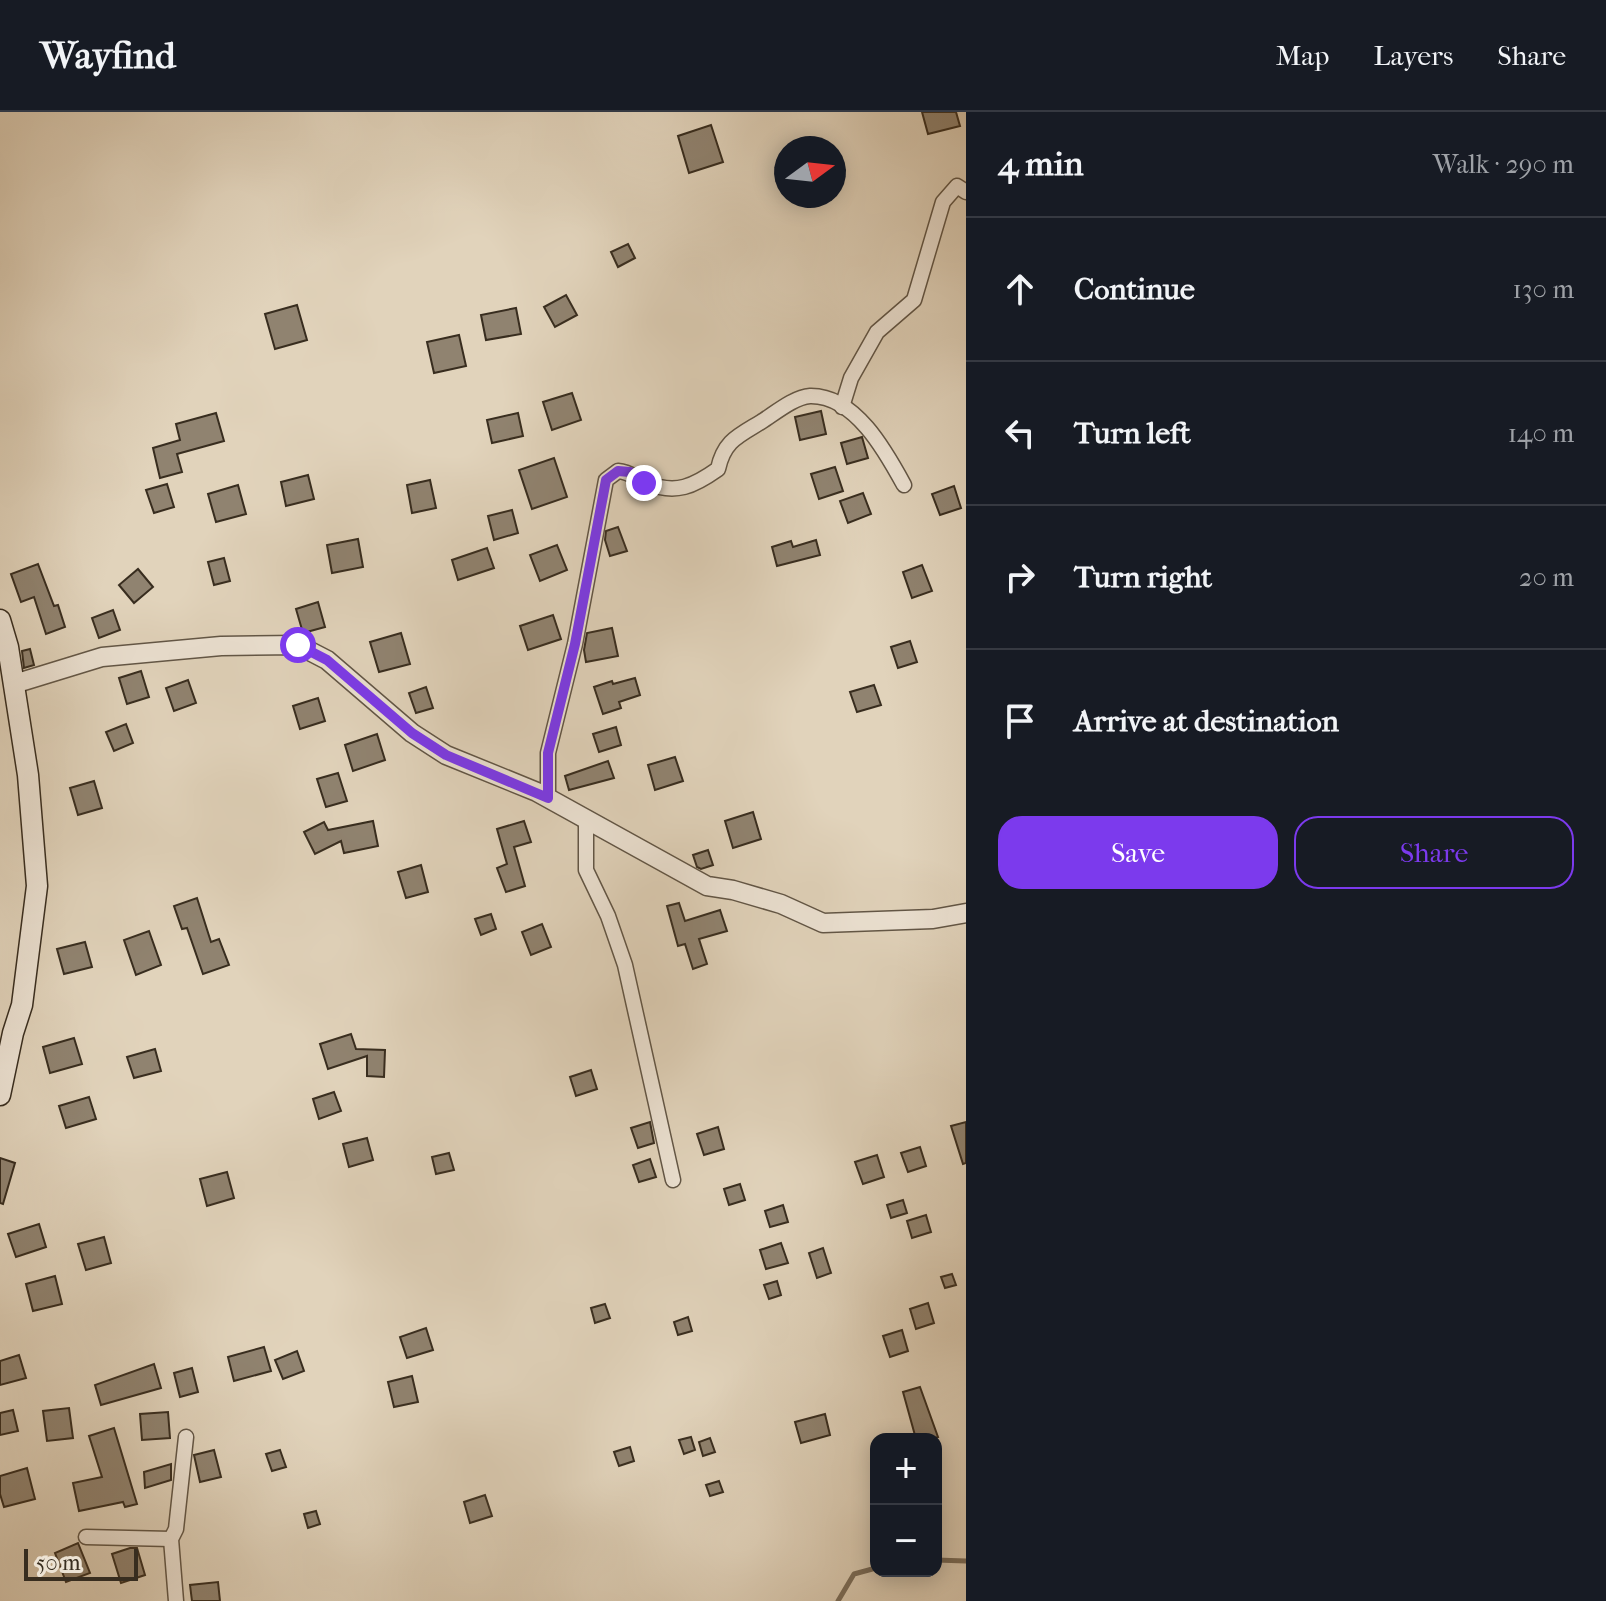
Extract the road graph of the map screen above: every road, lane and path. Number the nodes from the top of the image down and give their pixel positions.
1 (966, 192) edge
2 (842, 407) junction
3 (904, 485) dead end
4 (0, 620) edge
5 (14, 684) junction
6 (548, 798) junction
7 (586, 818) junction
8 (966, 913) edge
9 (0, 1095) edge
10 (673, 1180) dead end
11 (186, 1437) dead end
12 (86, 1537) dead end
13 (171, 1539) junction
14 (176, 1601) edge

1 - 2 street
2 - 3 street
2 - 6 street
4 - 5 main road
5 - 6 street
5 - 9 main road
6 - 7 street
7 - 8 street
7 - 10 street
11 - 13 street
12 - 13 street
13 - 14 street

